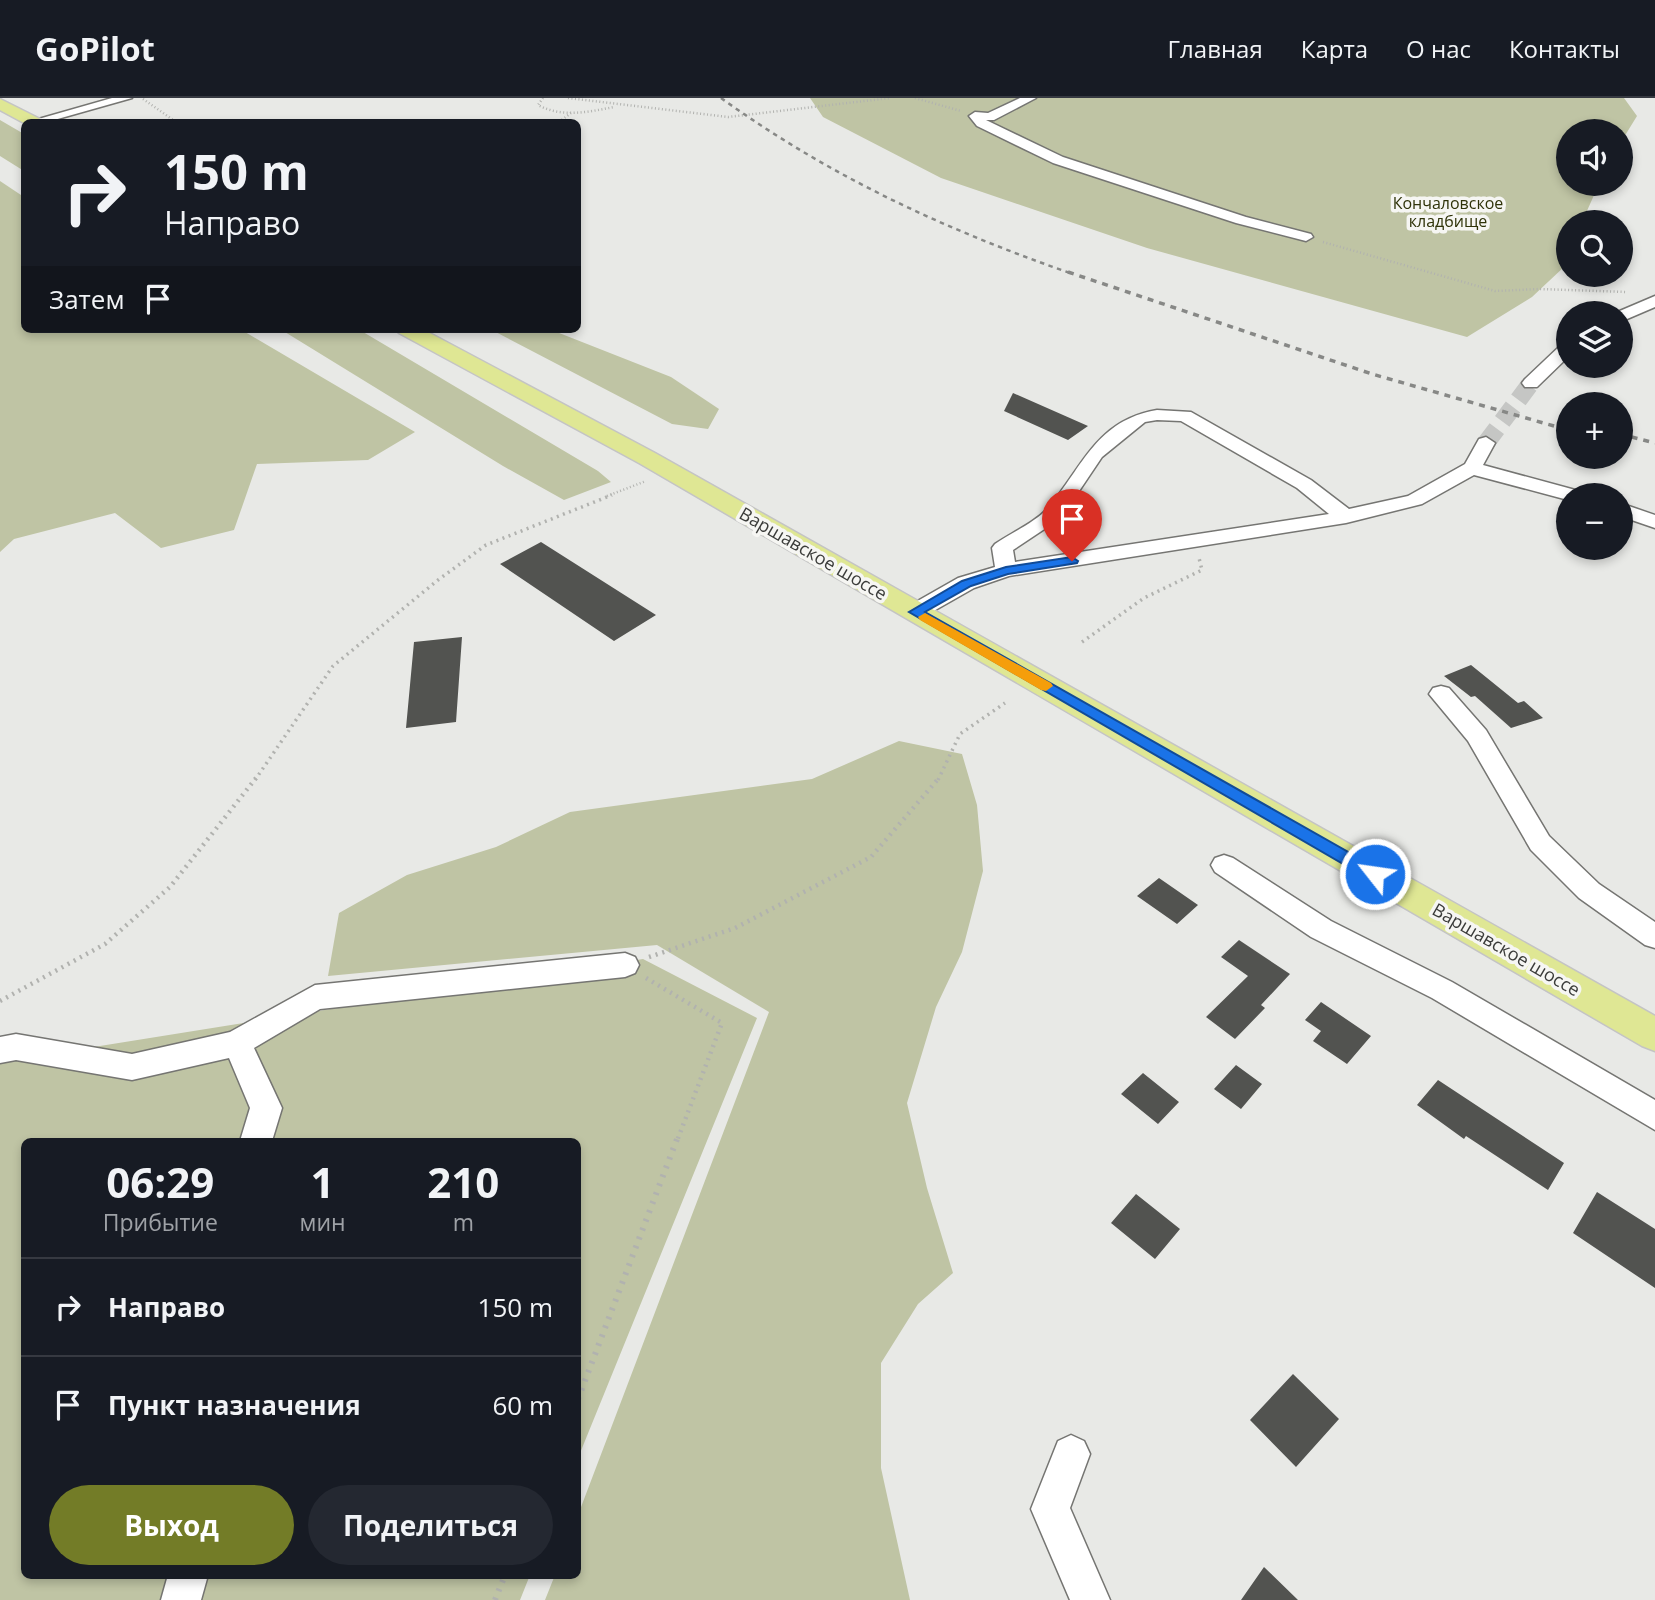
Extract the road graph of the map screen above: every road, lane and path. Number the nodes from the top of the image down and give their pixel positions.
1 (88, 98) edge
2 (126, 98) edge
3 (142, 98) edge
4 (543, 98) edge
5 (568, 98) edge
6 (890, 98) edge
7 (915, 98) edge
8 (1030, 98) edge
9 (0, 104) edge
10 (622, 106) junction
11 (78, 110) junction
12 (571, 112) junction
13 (975, 116) junction
14 (28, 119) edge
15 (45, 119) edge
16 (172, 119) edge
17 (563, 119) edge
18 (1306, 237) joint
19 (1629, 293) dead end
20 (1655, 300) edge
21 (1633, 311) edge
22 (413, 333) edge
23 (1556, 359) edge
24 (1531, 383) tunnel mouth
25 (1486, 443) tunnel mouth
26 (1472, 468) junction
27 (669, 471) junction
28 (1556, 491) edge
29 (1633, 514) edge
30 (1346, 516) junction
31 (1655, 522) edge
32 (1195, 541) junction
33 (1006, 570) junction
34 (915, 612) junction
35 (1082, 642) dead end
36 (1441, 694) dead end
37 (1004, 703) dead end
38 (1224, 865) dead end
39 (1655, 937) edge
40 (625, 965) junction
41 (0, 1002) edge
42 (1655, 1035) edge
43 (237, 1042) junction
44 (0, 1050) edge
45 (1655, 1116) edge
46 (257, 1138) edge
47 (581, 1391) edge
48 (1071, 1454) dead end
49 (187, 1579) edge
50 (503, 1579) edge
51 (181, 1600) edge
52 (495, 1600) edge
53 (1090, 1600) edge

1 - 11 street
2 - 11 street
3 - 16 path
4 - 12 path
5 - 10 path
6 - 10 path
7 - 13 path
8 - 13 street
9 - 14 main road
10 - 12 path
11 - 15 street
12 - 17 path
13 - 18 street
18 - 19 path
20 - 21 street
22 - 27 main road, Варшавское шоссе
23 - 24 street
25 - 26 street
26 - 28 street
26 - 30 street
27 - 34 main road, Варшавское шоссе
27 - 41 path
29 - 31 street
30 - 32 street
30 - 33 street
32 - 33 street
32 - 35 path
33 - 34 street
34 - 42 main road, Варшавское шоссе
36 - 39 street
37 - 40 path
38 - 45 street
40 - 43 street
40 - 47 path
43 - 44 street
43 - 46 street
48 - 53 street
49 - 51 street
50 - 52 path

